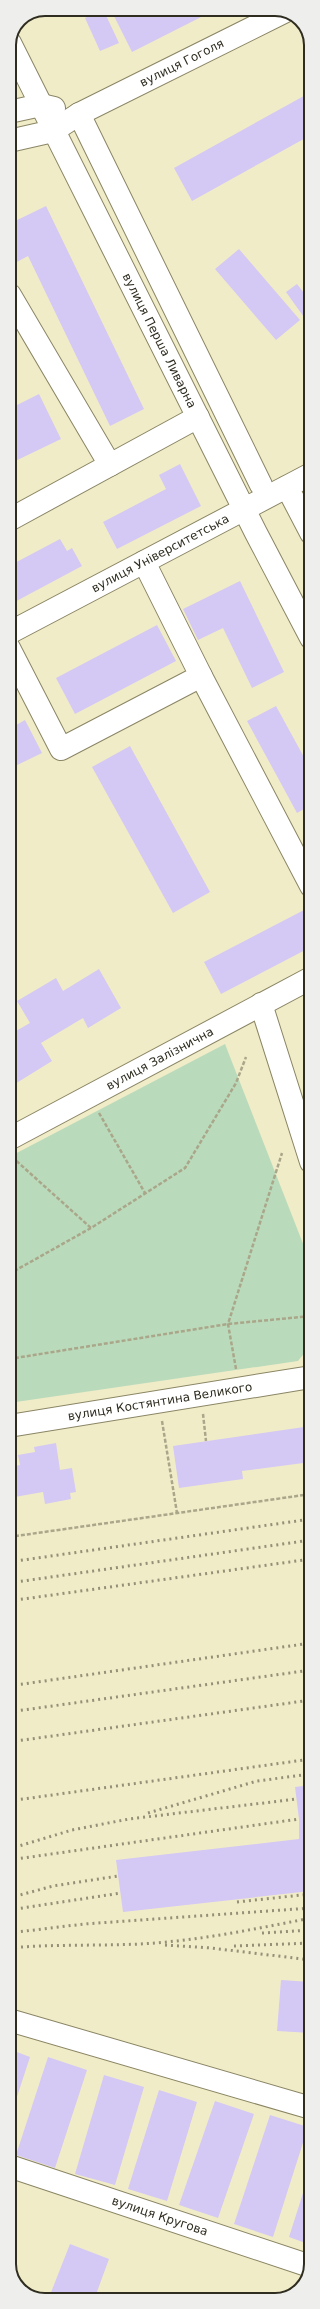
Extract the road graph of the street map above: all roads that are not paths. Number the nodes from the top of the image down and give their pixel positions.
1 (276, 16) edge
2 (16, 55) edge
3 (41, 106) junction
4 (16, 111) edge
5 (79, 114) junction
6 (53, 131) junction
7 (16, 139) edge
8 (16, 305) edge
9 (198, 417) junction
10 (110, 465) junction
11 (304, 478) edge
12 (261, 485) dead end
13 (287, 487) junction
14 (245, 509) junction
15 (16, 516) edge
16 (304, 520) edge
17 (144, 562) junction
18 (304, 624) edge
19 (16, 628) edge
20 (16, 662) edge
21 (201, 676) junction
22 (304, 873) edge
23 (304, 982) edge
24 (261, 1004) junction
25 (16, 1134) edge
26 (304, 1140) edge
27 (304, 1378) edge
28 (16, 1425) edge
29 (16, 2022) edge
30 (304, 2106) edge
31 (16, 2168) edge
32 (304, 2264) edge

1 - 5 street, вулиця Гоголя
2 - 3 street, вулиця Перша Ливарна
3 - 4 street
3 - 5 street
3 - 6 street, вулиця Перша Ливарна
5 - 6 street, вулиця Гоголя
5 - 12 street
6 - 7 street, вулиця Гоголя
6 - 9 street, вулиця Перша Ливарна
8 - 10 street
9 - 10 street
9 - 14 street, вулиця Перша Ливарна
10 - 15 street
11 - 13 street, вулиця Університетська
13 - 14 street, вулиця Університетська
13 - 16 street
14 - 17 street, вулиця Університетська
14 - 18 street, вулиця Перша Ливарна
17 - 19 street, вулиця Університетська
17 - 21 street
20 - 21 street
21 - 22 street
23 - 24 street, вулиця Залізнична
24 - 25 street, вулиця Залізнична
24 - 26 street
27 - 28 street, вулиця Костянтина Великого
29 - 30 street
31 - 32 street, вулиця Кругова

